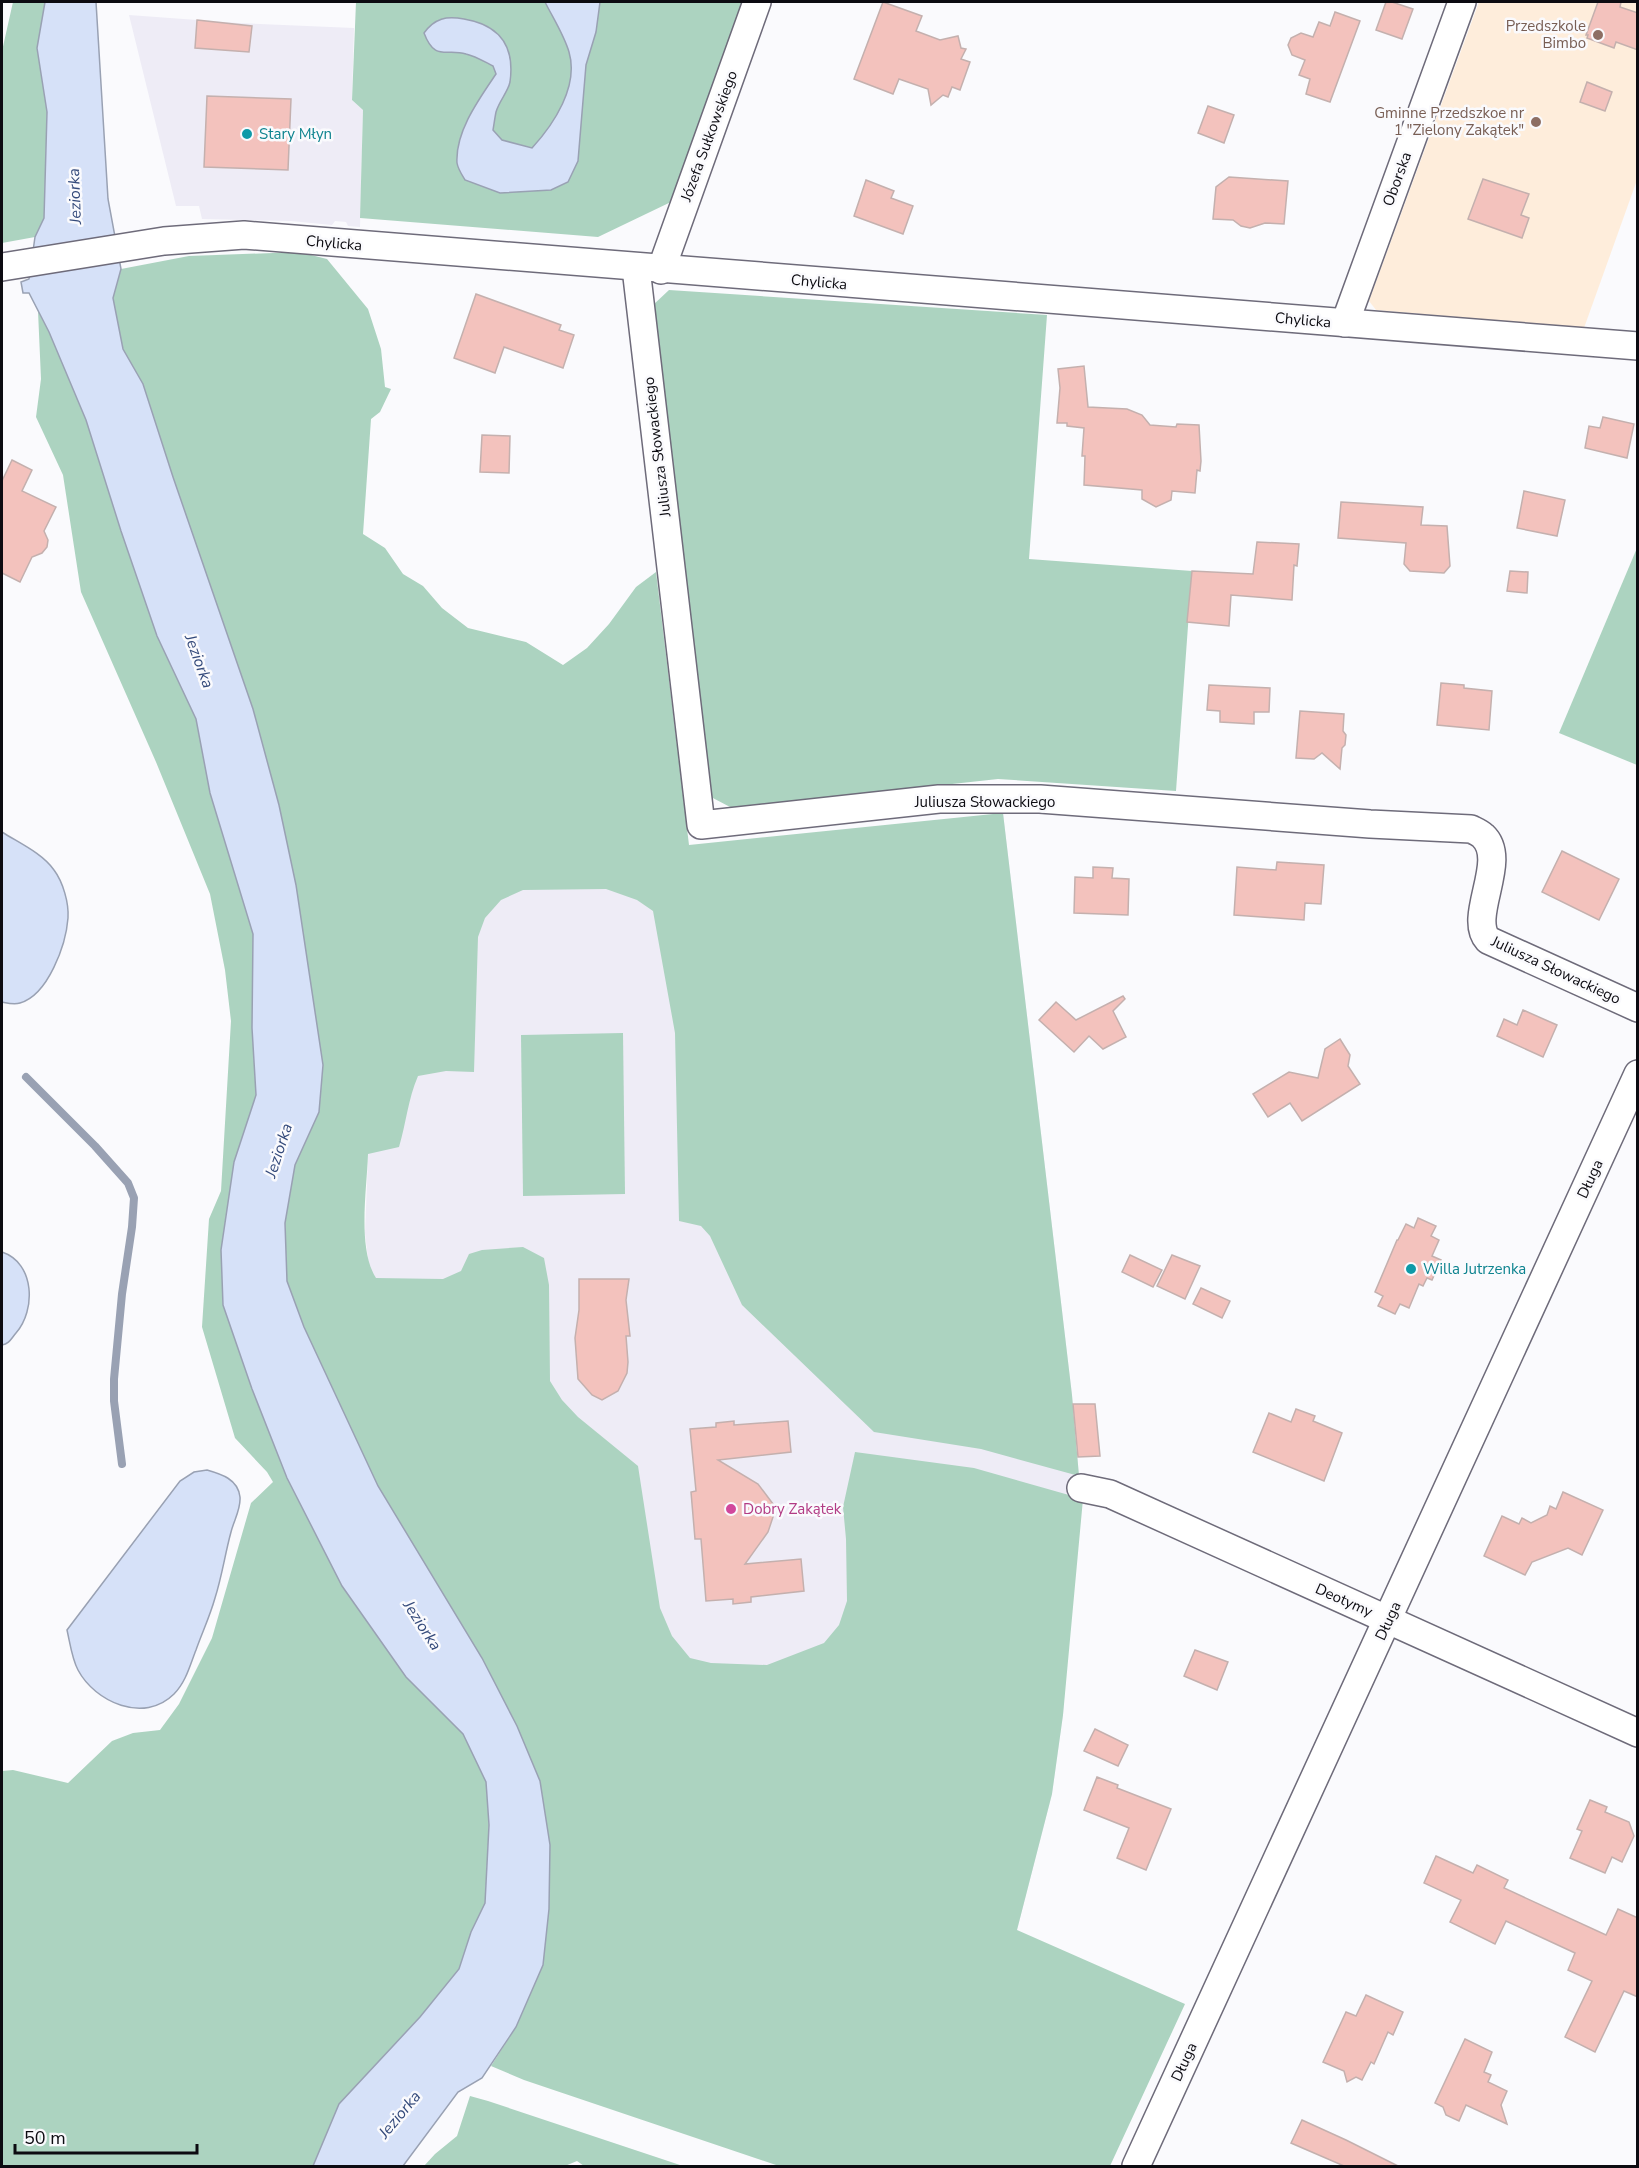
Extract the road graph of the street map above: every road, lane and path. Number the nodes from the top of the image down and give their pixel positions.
1 (757, 2) edge
2 (1462, 2) edge
3 (2, 267) edge
4 (648, 268) junction
5 (1345, 324) junction
6 (1638, 346) edge
7 (1638, 1008) edge
8 (1638, 1074) edge
9 (1081, 1488) dead end
10 (1388, 1620) junction
11 (1638, 1733) edge
12 (1136, 2166) edge

1 - 4 street, Józefa Sułkowskiego
2 - 5 street, Oborska
3 - 4 street, Chylicka
4 - 5 street, Chylicka
4 - 7 street, Juliusza Słowackiego
5 - 6 street, Chylicka
8 - 10 street, Długa
9 - 10 street, Deotymy
10 - 11 street, Deotymy
10 - 12 street, Długa

